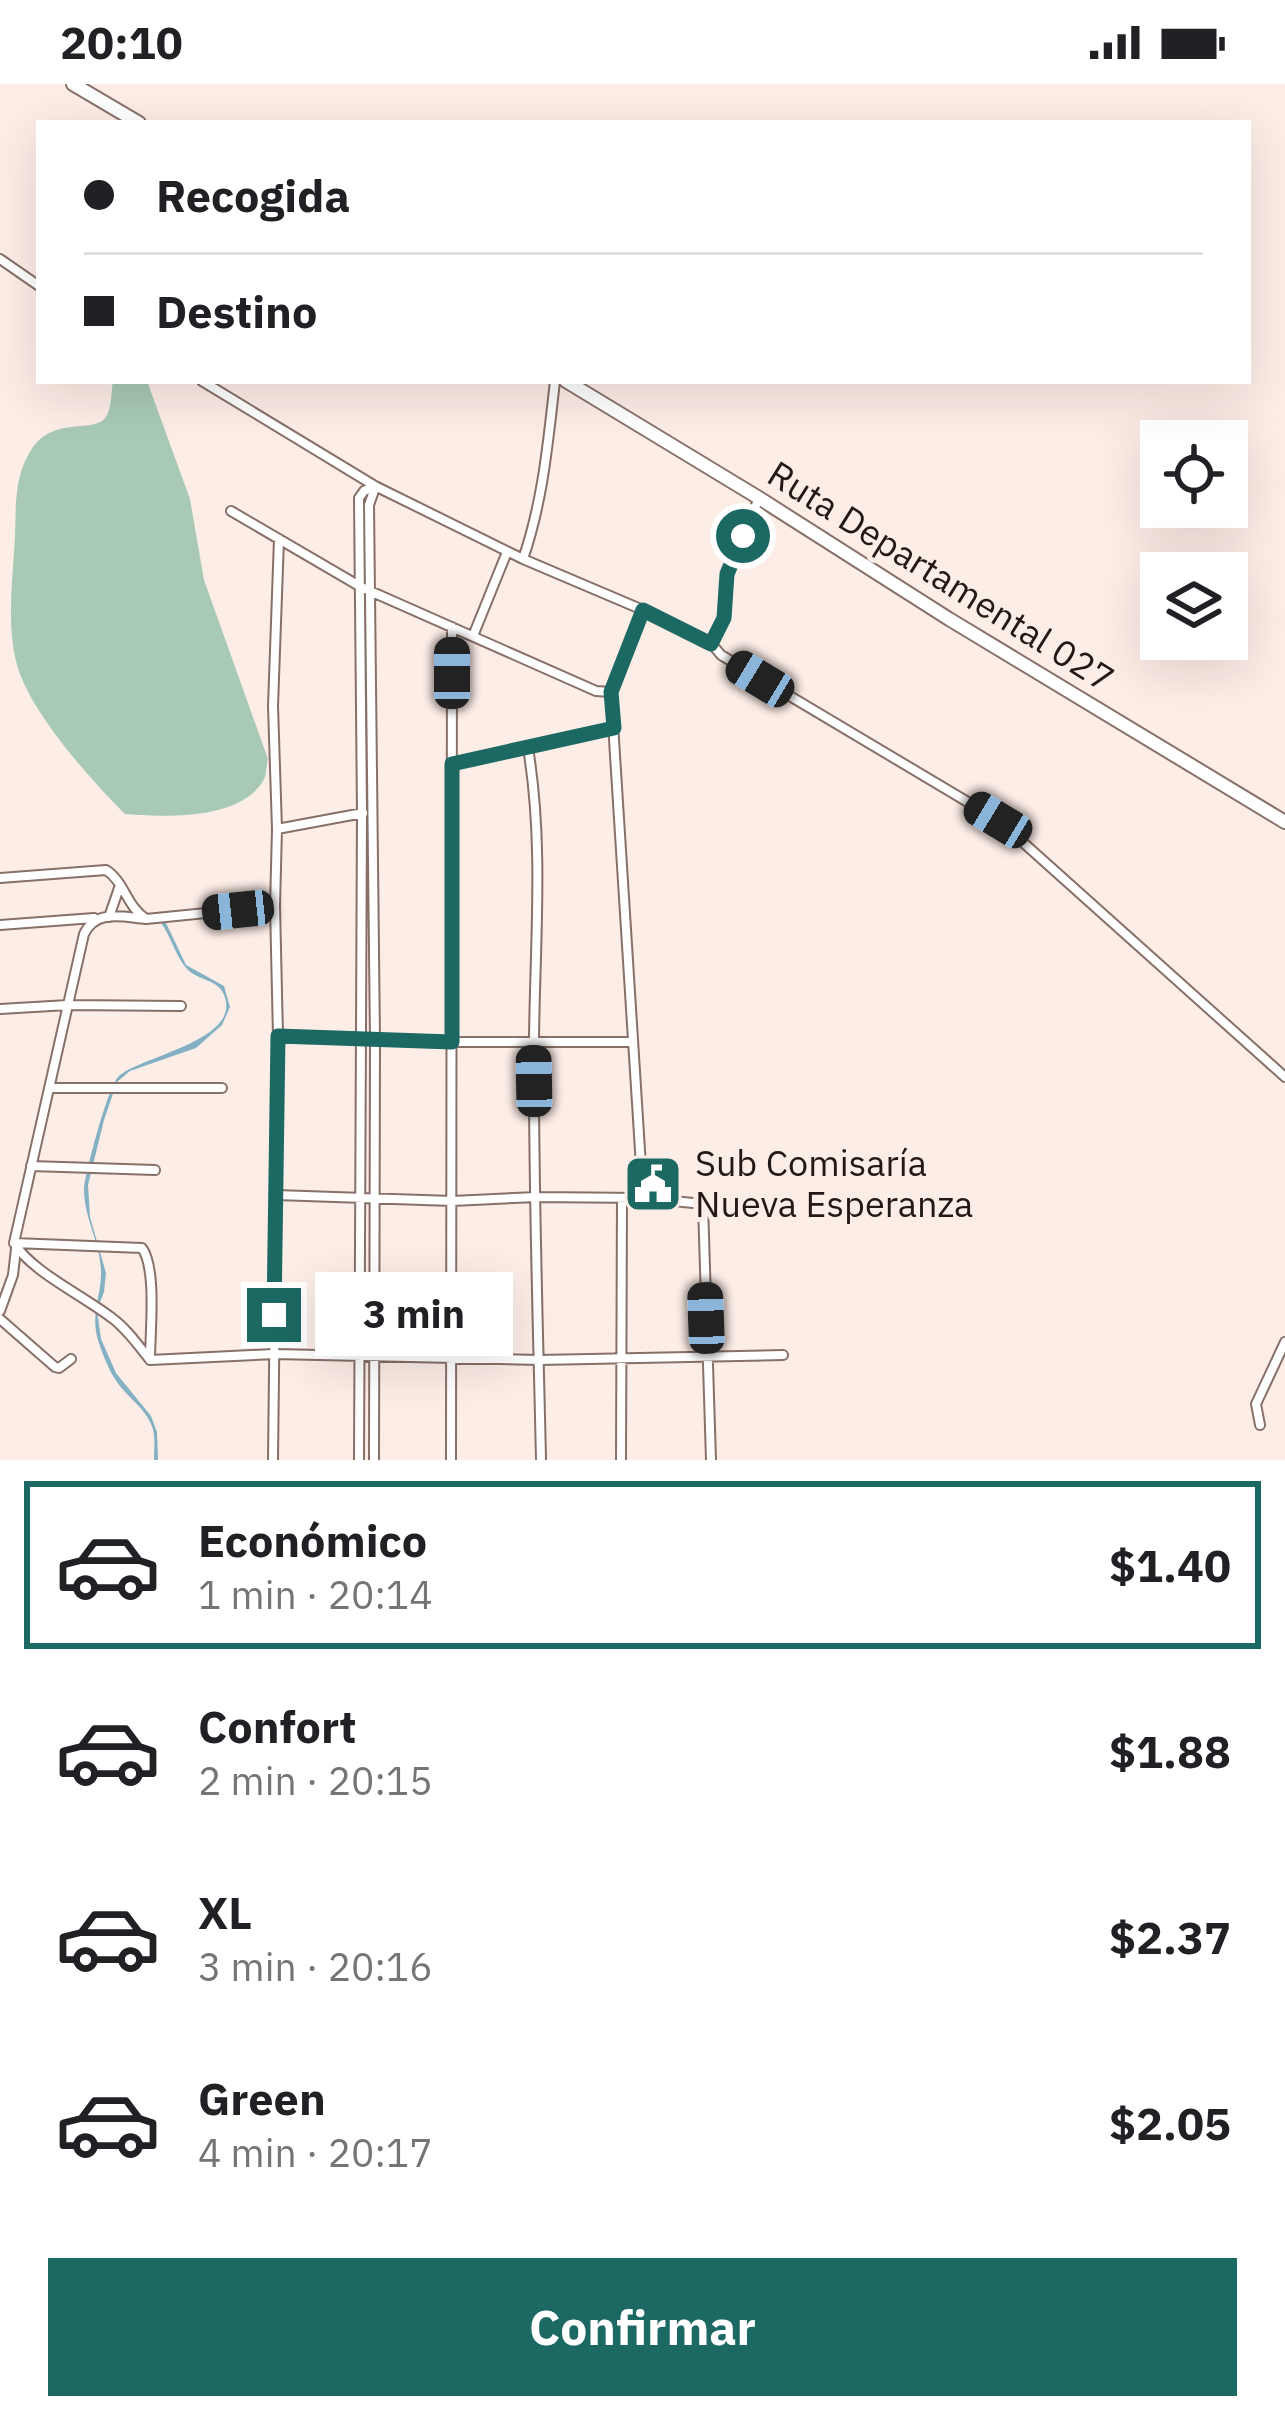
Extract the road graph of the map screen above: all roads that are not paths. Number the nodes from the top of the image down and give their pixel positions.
1 (73, 84) edge
2 (134, 120) edge
3 (0, 259) edge
4 (36, 284) edge
5 (207, 384) edge
6 (555, 384) edge
7 (571, 384) edge
8 (375, 486) junction
9 (760, 498) junction
10 (231, 511) dead end
11 (279, 539) junction
12 (507, 552) junction
13 (523, 560) junction
14 (361, 587) junction
15 (371, 591) junction
16 (643, 610) junction
17 (452, 627) junction
18 (473, 636) junction
19 (711, 644) junction
20 (611, 692) junction
21 (614, 728) junction
22 (528, 748) junction
23 (452, 764) junction
24 (362, 813) junction
25 (374, 813) junction
26 (1285, 822) edge
27 (277, 829) junction
28 (0, 878) edge
29 (119, 886) junction
30 (275, 906) junction
31 (103, 917) junction
32 (146, 919) junction
33 (2, 925) edge
34 (0, 941) edge
35 (68, 1005) junction
36 (181, 1006) dead end
37 (0, 1010) edge
38 (278, 1036) junction
39 (360, 1039) junction
40 (375, 1040) junction
41 (452, 1042) junction
42 (534, 1042) junction
43 (633, 1042) junction
44 (1285, 1077) edge
45 (49, 1088) junction
46 (221, 1088) dead end
47 (31, 1166) junction
48 (155, 1170) dead end
49 (276, 1195) junction
50 (360, 1197) junction
51 (375, 1197) junction
52 (536, 1197) junction
53 (622, 1198) junction
54 (643, 1198) junction
55 (452, 1201) junction
56 (753, 1202) dead end
57 (703, 1204) junction
58 (15, 1246) junction
59 (0, 1315) edge
60 (1285, 1342) edge
61 (274, 1354) junction
62 (360, 1355) junction
63 (708, 1355) junction
64 (783, 1355) dead end
65 (374, 1356) junction
66 (453, 1358) junction
67 (622, 1358) junction
68 (70, 1359) dead end
69 (150, 1360) junction
70 (539, 1360) junction
71 (1260, 1425) dead end
72 (273, 1460) edge
73 (359, 1460) edge
74 (374, 1460) edge
75 (452, 1460) edge
76 (541, 1460) edge
77 (621, 1460) edge
78 (711, 1460) edge

1 - 2 main road
3 - 4 street
5 - 8 street
6 - 13 street
7 - 9 main road, Ruta Departamental 027
8 - 12 street
8 - 14 street
8 - 15 street
9 - 19 street
9 - 26 main road, Ruta Departamental 027
10 - 11 street
11 - 14 street
11 - 27 street
12 - 13 street
12 - 18 street
13 - 16 street
14 - 15 street
14 - 24 street
15 - 17 street
15 - 25 street
16 - 19 street
16 - 20 street
17 - 18 street
17 - 23 street
18 - 20 street
19 - 44 street
20 - 21 street
21 - 22 street
21 - 43 street
22 - 23 street
22 - 42 street
23 - 41 street
24 - 25 street
24 - 27 street
24 - 39 street
25 - 40 street
27 - 30 street
28 - 29 street
29 - 31 street
29 - 32 street
30 - 32 street
30 - 38 street
31 - 32 street
31 - 33 street
31 - 35 street
33 - 34 street
35 - 36 street
35 - 37 street
35 - 45 street
38 - 39 street
38 - 49 street
39 - 40 street
39 - 50 street
40 - 41 street
40 - 51 street
41 - 42 street
41 - 55 street
42 - 43 street
42 - 52 street
43 - 54 street
45 - 46 street
45 - 47 street
47 - 48 street
47 - 58 street
49 - 50 street
49 - 61 street
50 - 51 street
50 - 62 street
51 - 55 street
51 - 65 street
52 - 53 street
52 - 55 street
52 - 70 street
53 - 54 street
53 - 67 street
54 - 57 street
55 - 66 street
56 - 57 street
57 - 63 street
58 - 59 street
58 - 69 street
58 - 69 street
59 - 68 street
60 - 71 street
61 - 62 street
61 - 69 street
61 - 72 street
62 - 65 street
62 - 73 street
63 - 64 street
63 - 67 street
63 - 78 street
65 - 66 street
65 - 74 street
66 - 70 street
66 - 75 street
67 - 70 street
67 - 77 street
70 - 76 street

